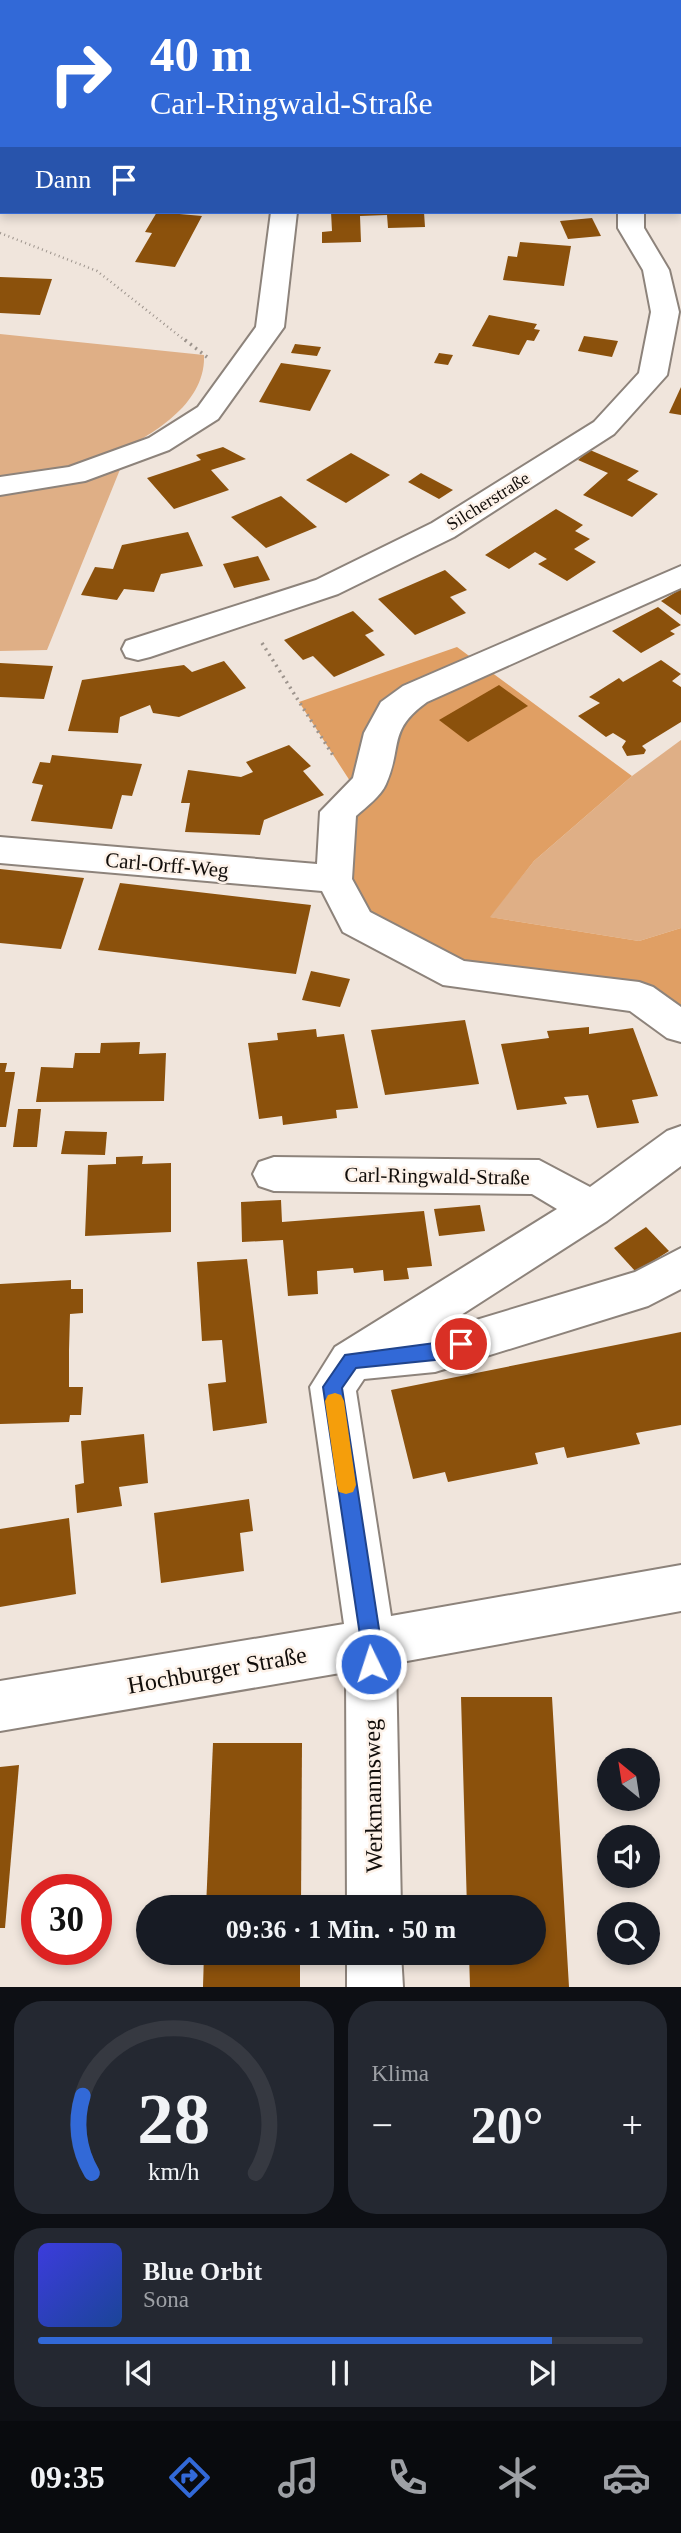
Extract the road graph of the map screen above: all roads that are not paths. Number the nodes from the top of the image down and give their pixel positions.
1 (284, 214) edge
2 (631, 214) edge
3 (0, 486) edge
4 (681, 576) edge
5 (138, 649) dead end
6 (0, 850) edge
7 (334, 879) junction
8 (681, 1027) edge
9 (681, 1143) edge
10 (274, 1174) dead end
11 (592, 1209) junction
12 (681, 1266) edge
13 (351, 1361) junction
14 (681, 1588) edge
15 (371, 1642) junction
16 (0, 1706) edge
17 (374, 1895) edge
18 (374, 1965) edge
19 (374, 1987) edge

1 - 3 street
2 - 5 street, Silcherstraße
4 - 7 street
6 - 7 street, Carl-Orff-Weg
7 - 8 street
9 - 11 street
10 - 11 street, Carl-Ringwald-Straße
11 - 13 street
12 - 13 street
13 - 15 street
14 - 15 street, Hochburger Straße
15 - 16 street, Hochburger Straße
15 - 17 street, Werkmannsweg
18 - 19 street

